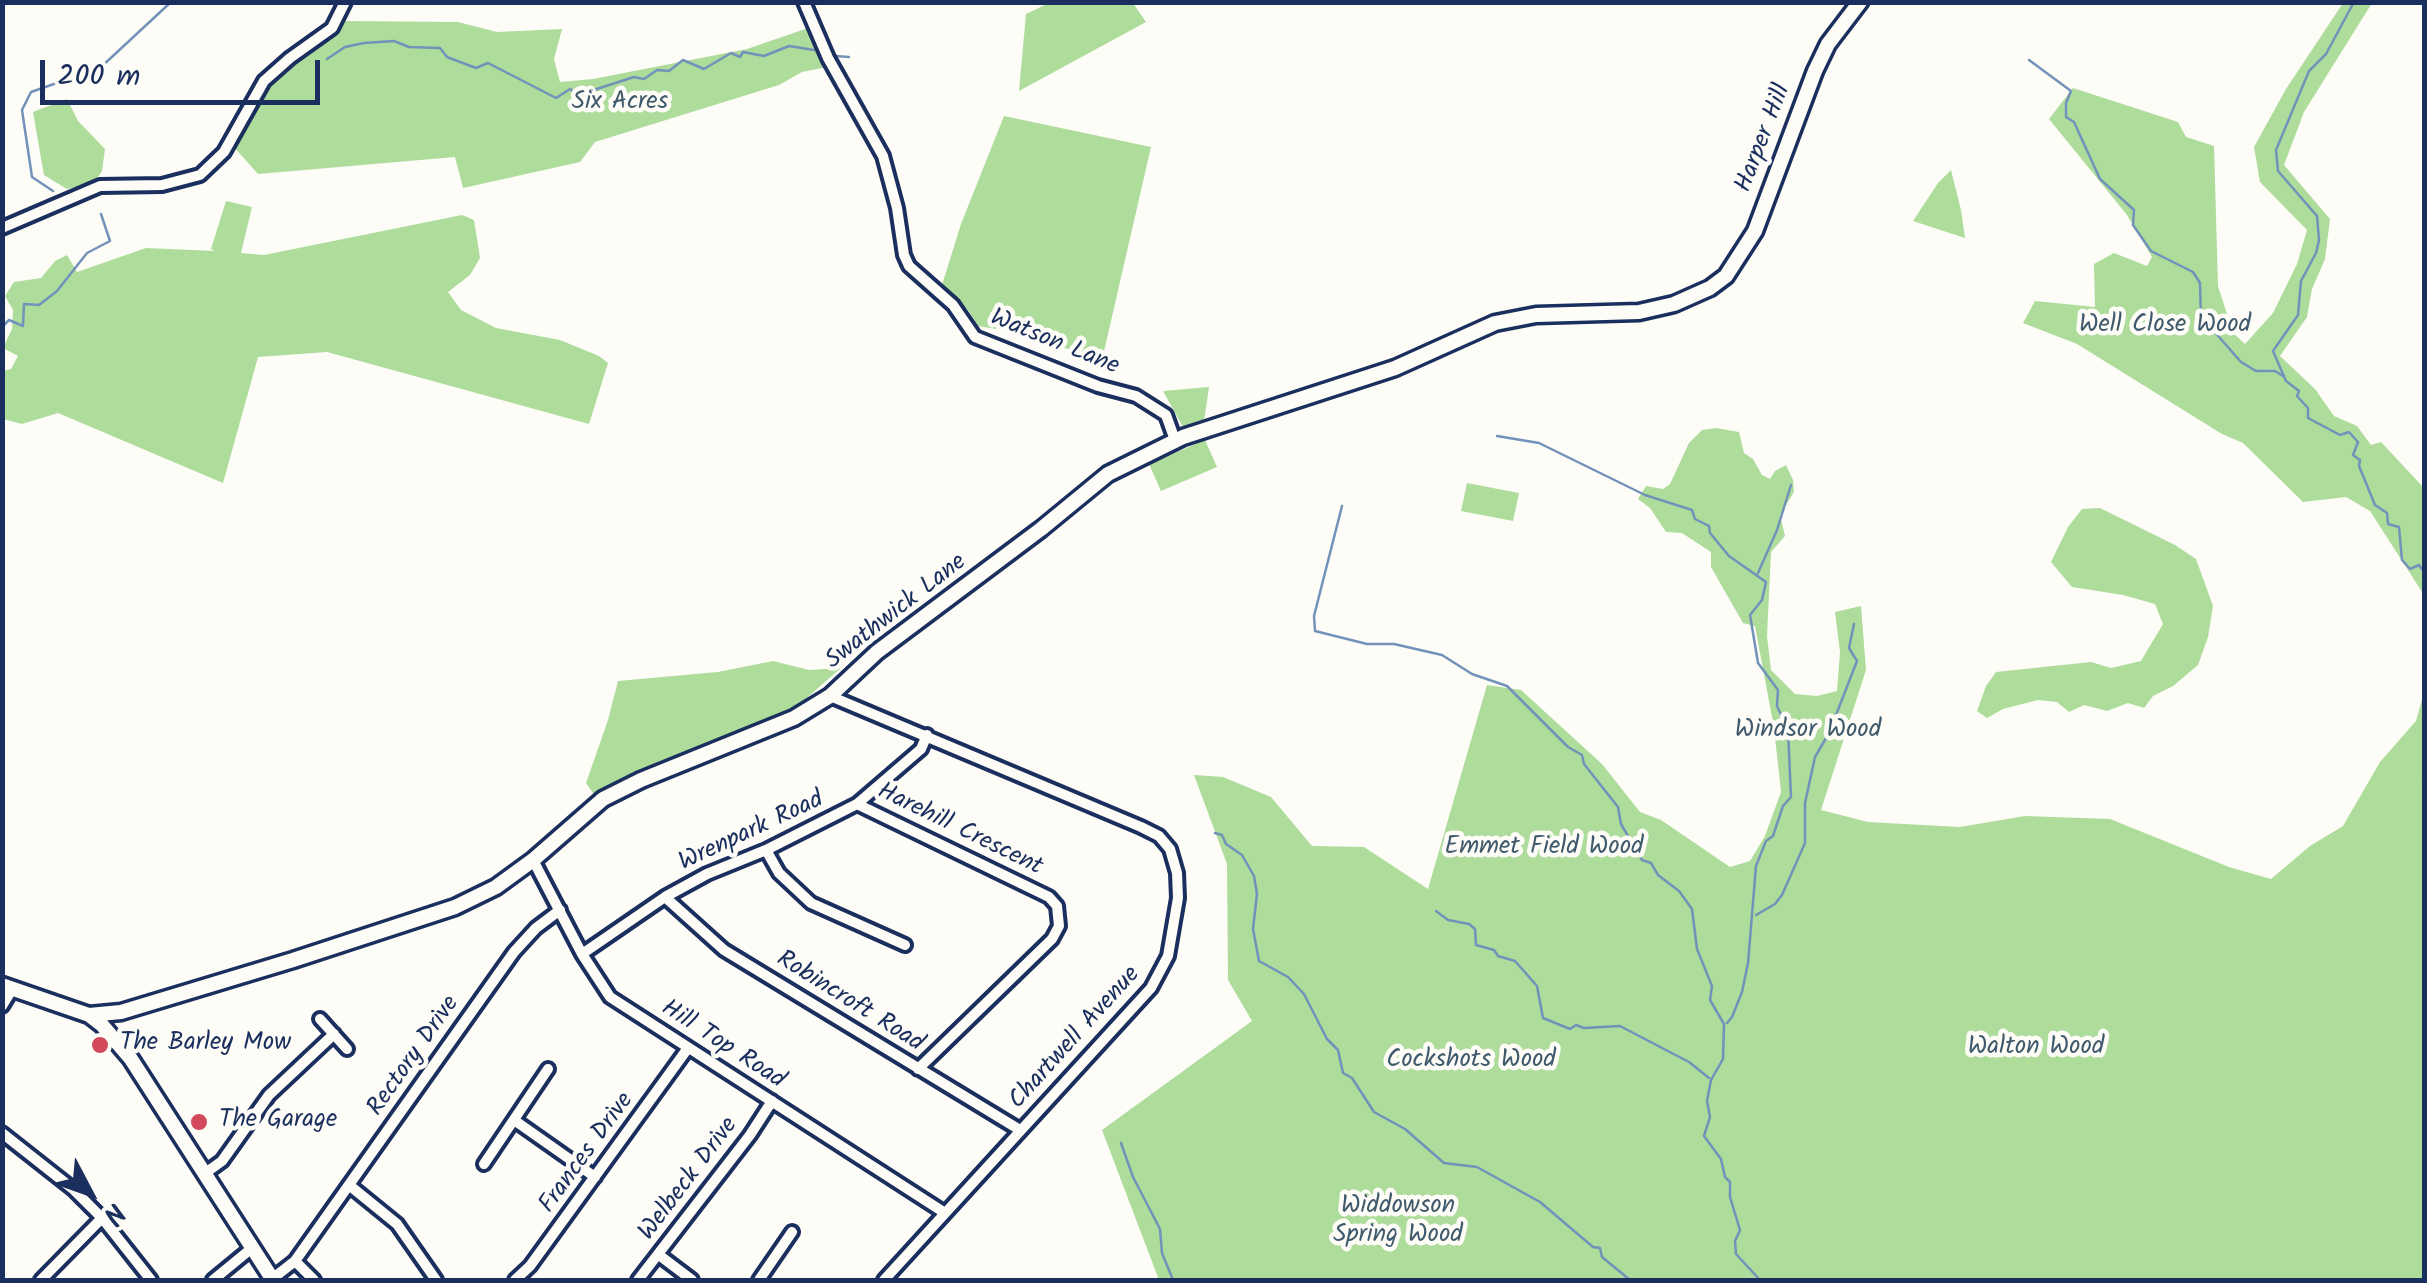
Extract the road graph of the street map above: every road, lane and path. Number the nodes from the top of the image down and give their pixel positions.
1 (345, 2) edge
2 (804, 2) edge
3 (1860, 2) edge
4 (2, 228) edge
5 (1710, 288) joint
6 (1175, 440) junction
7 (830, 696) junction
8 (927, 736) junction
9 (857, 804) junction
10 (766, 850) junction
11 (533, 860) junction
12 (665, 897) junction
13 (560, 910) junction
14 (905, 945) dead end
15 (582, 954) junction
16 (8, 986) edge
17 (2, 1006) edge
18 (122, 1012) junction
19 (88, 1015) junction
20 (320, 1019) dead end
21 (334, 1034) junction
22 (113, 1036) junction
23 (688, 1048) junction
24 (347, 1049) dead end
25 (548, 1069) dead end
26 (918, 1069) junction
27 (772, 1102) junction
28 (514, 1120) junction
29 (1020, 1130) junction
30 (2, 1132) edge
31 (484, 1164) dead end
32 (204, 1174) junction
33 (595, 1177) junction
34 (349, 1186) junction
35 (945, 1213) junction
36 (102, 1218) junction
37 (792, 1232) dead end
38 (252, 1248) junction
39 (659, 1255) junction
40 (295, 1262) junction
41 (41, 1280) edge
42 (151, 1280) edge
43 (213, 1280) edge
44 (273, 1280) edge
45 (314, 1280) edge
46 (436, 1280) edge
47 (515, 1280) edge
48 (638, 1280) edge
49 (692, 1280) edge
50 (759, 1280) edge
51 (884, 1280) edge

1 - 4 street
2 - 6 street, Watson Lane
3 - 5 street, Harper Hill
5 - 6 street, Swathwick Lane
6 - 7 street, Swathwick Lane
7 - 8 street, Chartwell Avenue
7 - 11 street, Swathwick Lane
8 - 9 street, Wrenpark Road
8 - 29 street, Chartwell Avenue
9 - 10 street, Wrenpark Road
9 - 26 street, Harehill Crescent
10 - 12 street, Wrenpark Road
10 - 14 street
11 - 13 street, Hill Top Road
11 - 18 street, Swathwick Lane
12 - 15 street, Wrenpark Road
12 - 26 street, Robincroft Road
13 - 15 street, Hill Top Road
13 - 34 street, Rectory Drive
15 - 23 street, Hill Top Road
16 - 17 street
16 - 19 street
18 - 19 street, Swathwick Lane
18 - 22 street
19 - 22 street
20 - 21 street
21 - 24 street
21 - 32 street
22 - 32 street
23 - 27 street, Hill Top Road
23 - 33 street, Frances Drive
25 - 28 street
26 - 29 street, Robincroft Road
27 - 35 street, Hill Top Road
27 - 39 street, Welbeck Drive
28 - 31 street
28 - 33 street
29 - 35 street, Chartwell Avenue
30 - 36 street
32 - 38 street
33 - 47 street, Frances Drive
34 - 40 street, Rectory Drive
34 - 46 street
35 - 51 street, Chartwell Avenue
36 - 41 street
36 - 42 street
37 - 50 street
38 - 43 street
38 - 44 street
39 - 48 street, Welbeck Drive
39 - 49 street
40 - 44 street, Rectory Drive
40 - 45 street

